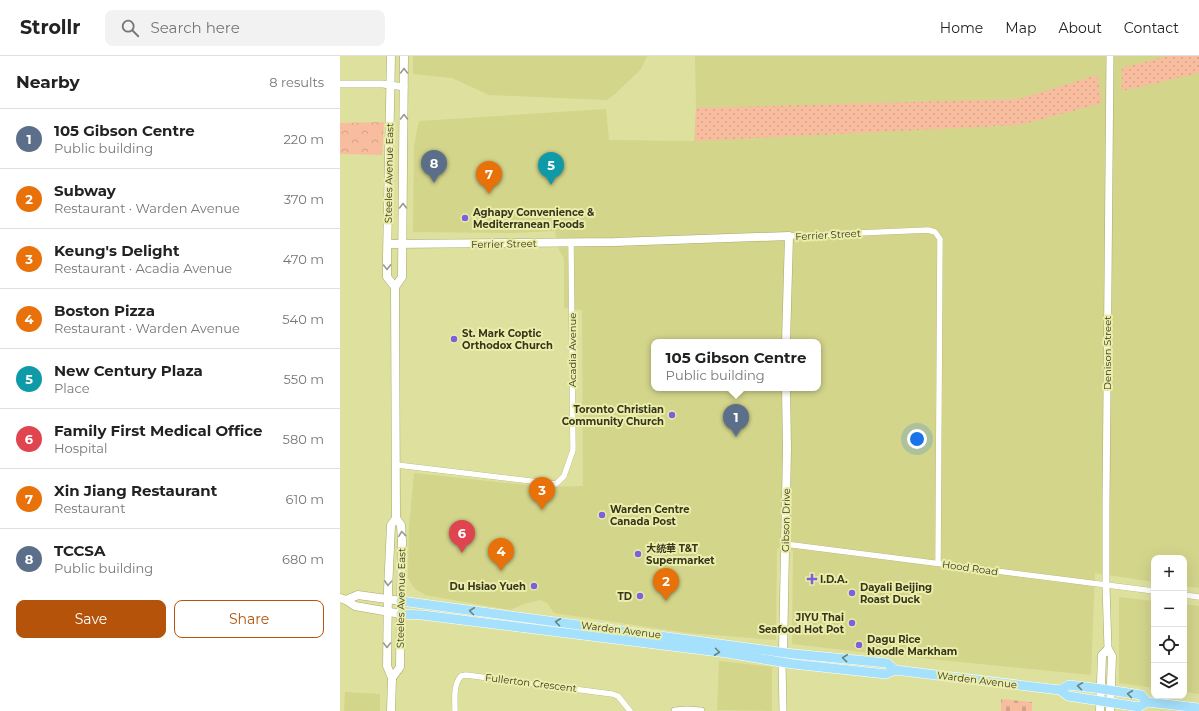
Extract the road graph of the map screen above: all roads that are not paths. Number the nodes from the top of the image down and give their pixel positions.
1 (391, 56) edge
2 (404, 56) edge
3 (1110, 56) edge
4 (340, 84) edge
5 (391, 85) junction
6 (404, 87) junction
7 (788, 236) junction
8 (571, 243) junction
9 (388, 244) junction
10 (403, 245) junction
11 (395, 287) junction
12 (786, 339) edge
13 (786, 391) edge
14 (397, 465) junction
15 (396, 518) junction
16 (785, 544) junction
17 (938, 563) junction
18 (1106, 586) junction
19 (1151, 592) edge
20 (1187, 595) edge
21 (1199, 597) edge
22 (343, 599) edge
23 (388, 599) junction
24 (401, 601) junction
25 (387, 612) junction
26 (401, 614) junction
27 (685, 638) junction
28 (678, 647) junction
29 (1108, 649) joint
30 (783, 656) junction
31 (392, 678) junction
32 (1060, 690) junction
33 (1106, 690) junction
34 (1101, 701) junction
35 (1147, 702) junction
36 (1110, 707) edge
37 (1199, 708) edge
38 (391, 711) edge
39 (454, 711) edge
40 (630, 711) edge
41 (675, 711) edge
42 (701, 711) edge
43 (783, 711) edge
44 (1100, 711) edge

1 - 5 main road, Steeles Avenue East
6 -> 2 main road, Steeles Avenue East
3 - 18 street, Denison Street
4 - 5 street
5 - 6 street
5 - 9 main road, Steeles Avenue East
10 -> 6 main road, Steeles Avenue East
7 - 8 main road, Ferrier Street
7 - 12 main road
7 - 17 street, Ferrier Street
8 - 10 main road, Ferrier Street
8 - 14 street, Acadia Avenue
9 - 10 main road, Ferrier Street
9 -> 11 main road, Steeles Avenue East
10 - 11 main road, Steeles Avenue East
11 - 14 main road, Steeles Avenue East
13 - 16 main road, Gibson Drive
14 - 15 main road, Steeles Avenue East
15 -> 23 main road, Steeles Avenue East
24 -> 15 main road, Steeles Avenue East
16 - 17 street, Hood Road
16 - 30 main road, Gibson Drive
17 - 18 street, Hood Road
18 - 19 street, Hood Road
18 - 29 street, Denison Street
20 - 21 street
22 - 23 main road, Warden Avenue
22 - 25 main road, Warden Avenue
23 - 24 main road, Warden Avenue
23 - 25 main road, Steeles Avenue East
24 - 26 main road, Steeles Avenue East
27 -> 24 main road, Warden Avenue
25 - 26 main road, Warden Avenue
25 -> 31 main road, Steeles Avenue East
26 - 28 main road, Warden Avenue
26 - 31 main road, Steeles Avenue East
27 - 28 main road
27 - 30 main road, Warden Avenue
28 -> 30 main road, Warden Avenue
29 - 33 main road, Denison Street
30 - 32 main road, Warden Avenue
30 - 43 street
31 - 38 main road, Steeles Avenue East
33 -> 32 main road, Warden Avenue
32 - 34 main road, Warden Avenue
33 - 34 main road, Denison Street
35 -> 33 main road, Warden Avenue
33 - 36 main road, Denison Street
34 - 36 main road, Warden Avenue
34 - 44 main road, Denison Street
35 - 36 main road, Warden Avenue
35 - 37 main road, Warden Avenue
39 - 40 street, Fullerton Crescent
41 - 42 street

